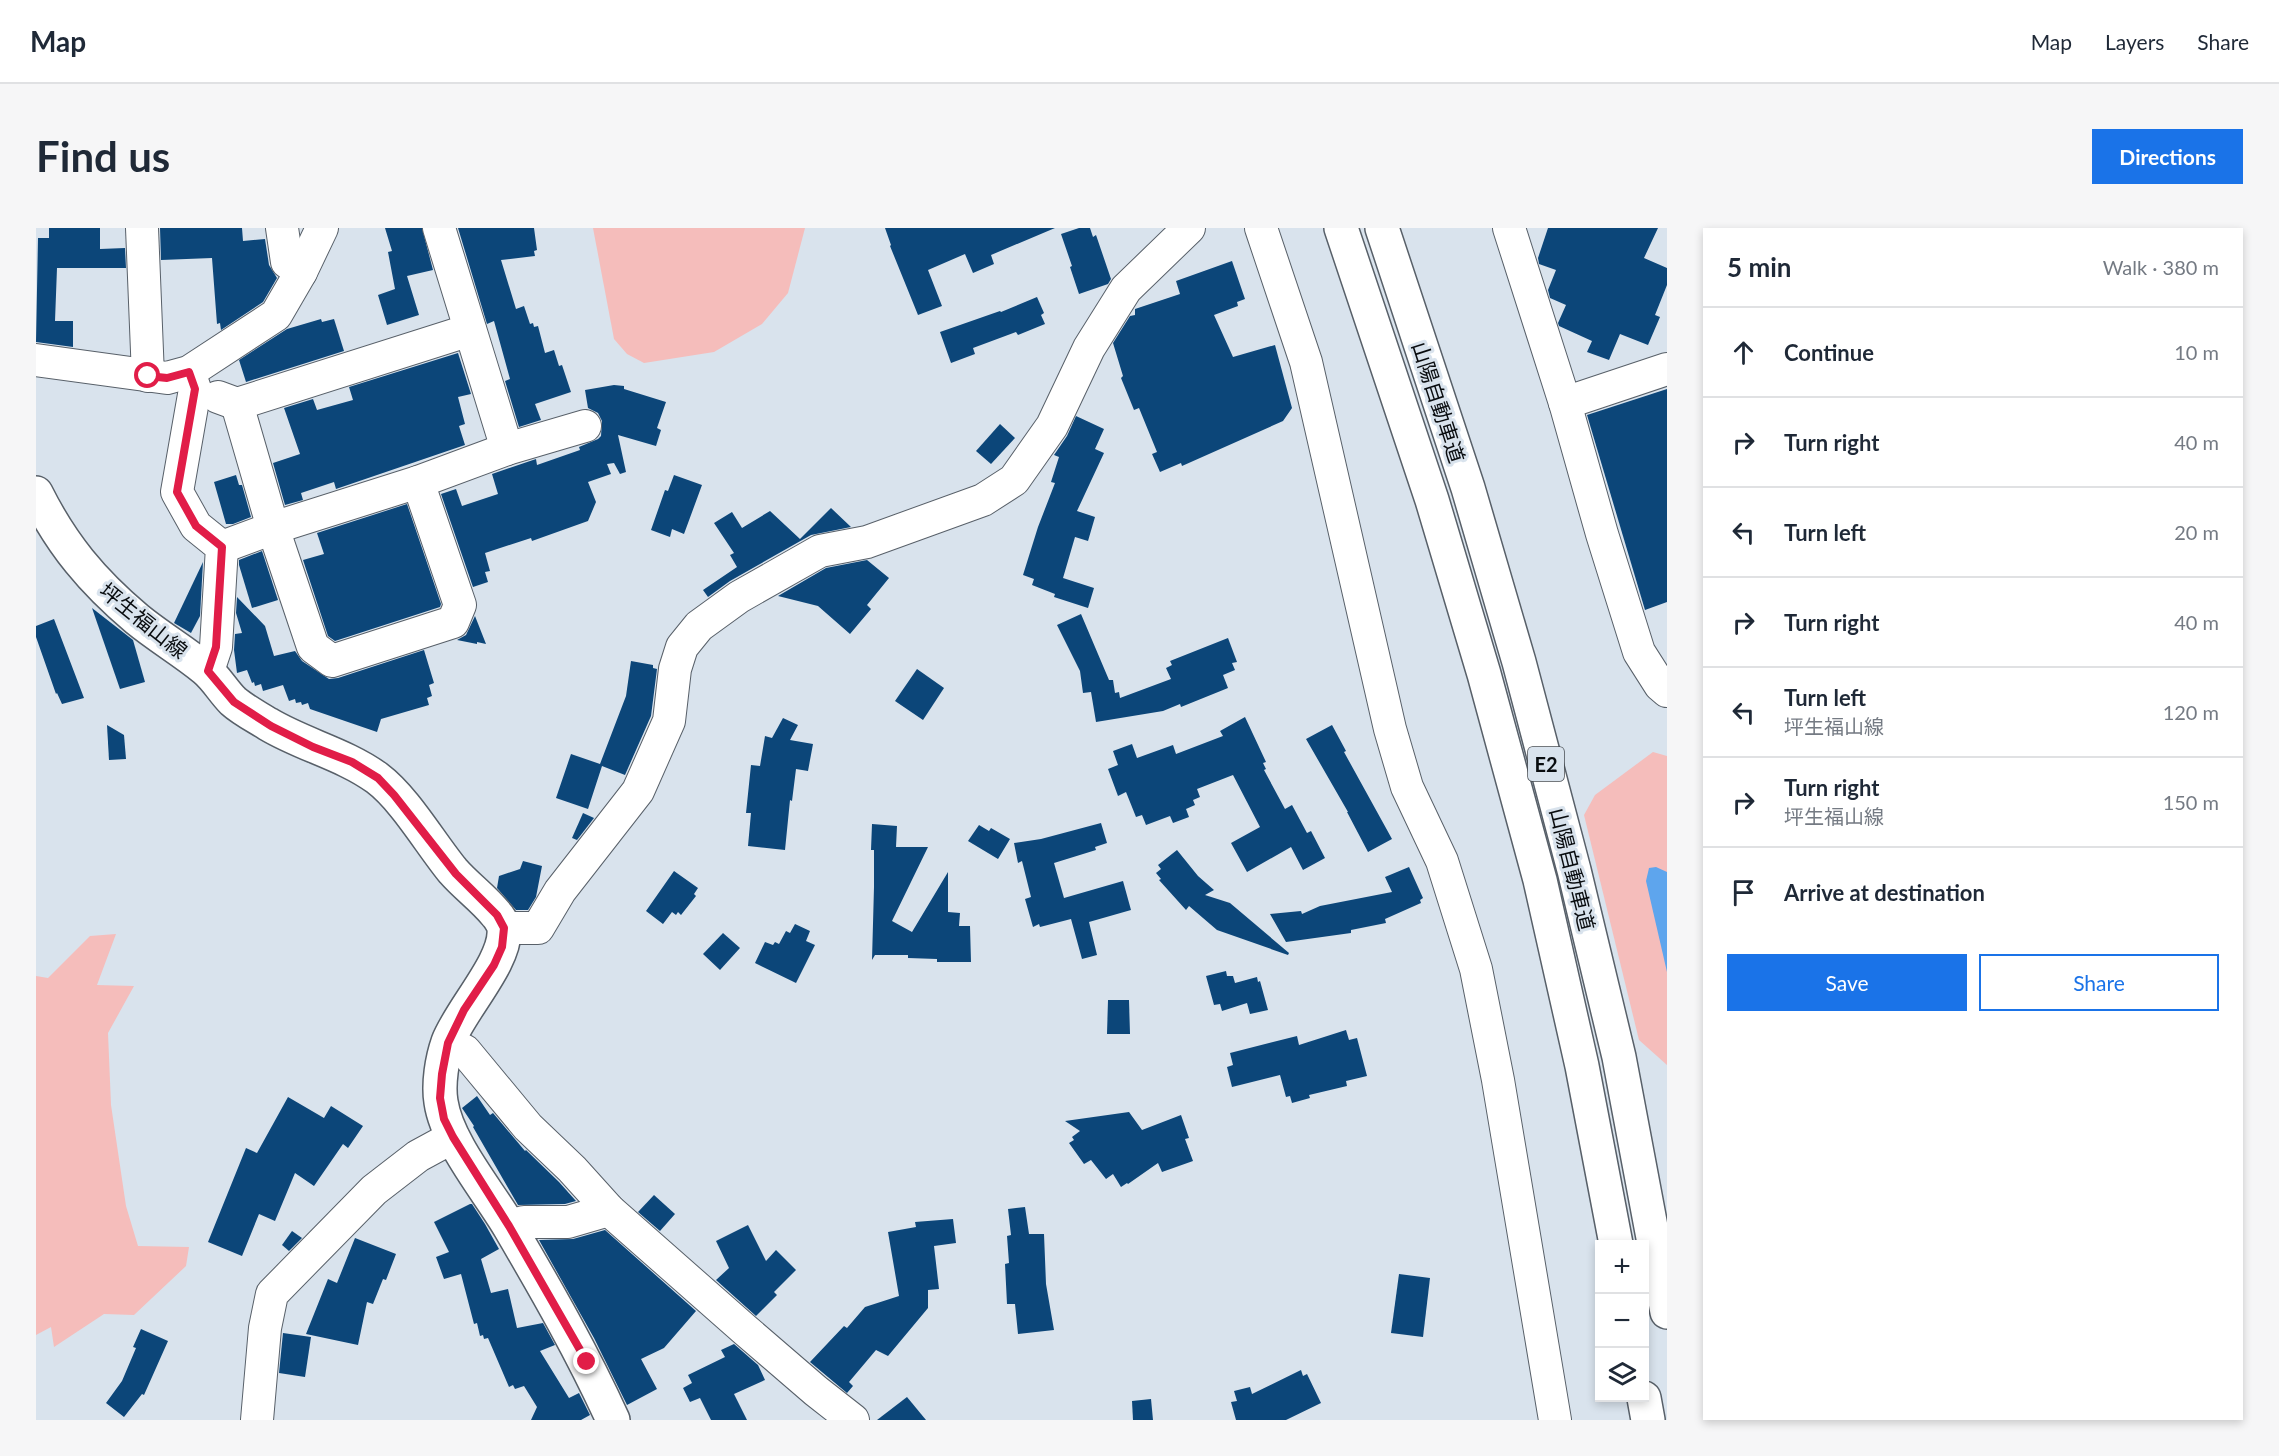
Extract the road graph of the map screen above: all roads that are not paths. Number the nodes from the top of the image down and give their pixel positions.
1 (142, 228) edge
2 (282, 228) edge
3 (322, 228) edge
4 (438, 228) edge
5 (1189, 228) edge
6 (1261, 228) edge
7 (1341, 228) edge
8 (1382, 228) edge
9 (1512, 229) edge
10 (301, 272) junction
11 (470, 330) junction
12 (36, 360) edge
13 (1667, 369) edge
14 (148, 376) junction
15 (192, 381) junction
16 (1565, 403) junction
17 (237, 404) junction
18 (585, 426) dead end
19 (507, 449) junction
20 (418, 482) junction
21 (36, 493) edge
22 (273, 528) junction
23 (222, 547) junction
24 (208, 671) junction
25 (1667, 691) edge
26 (504, 928) junction
27 (448, 1043) junction
28 (453, 1137) junction
29 (609, 1210) junction
30 (509, 1226) junction
31 (1615, 1240) edge
32 (1667, 1312) edge
33 (1645, 1402) edge
34 (257, 1420) edge
35 (613, 1420) edge
36 (853, 1420) edge
37 (1555, 1420) edge
38 (1648, 1420) edge

1 - 14 street
2 - 10 street
3 - 10 street
4 - 11 street
5 - 26 street
6 - 37 street
7 - 31 main road, 山陽自動車道 / E2
8 - 32 main road, 山陽自動車道 / E2
9 - 16 street
10 - 15 street
11 - 17 street
11 - 19 street
12 - 14 street
13 - 16 street
14 - 15 street
15 - 17 street
15 - 23 street
16 - 25 street
17 - 22 street
18 - 19 street
19 - 20 street
20 - 22 street
20 - 22 street
21 - 24 main road, 坪生福山線
22 - 23 street
23 - 24 street
24 - 26 main road, 坪生福山線
26 - 27 main road
27 - 28 main road
27 - 29 street
28 - 30 main road
28 - 34 street
29 - 30 street
29 - 36 street
30 - 35 main road
33 - 38 main road

